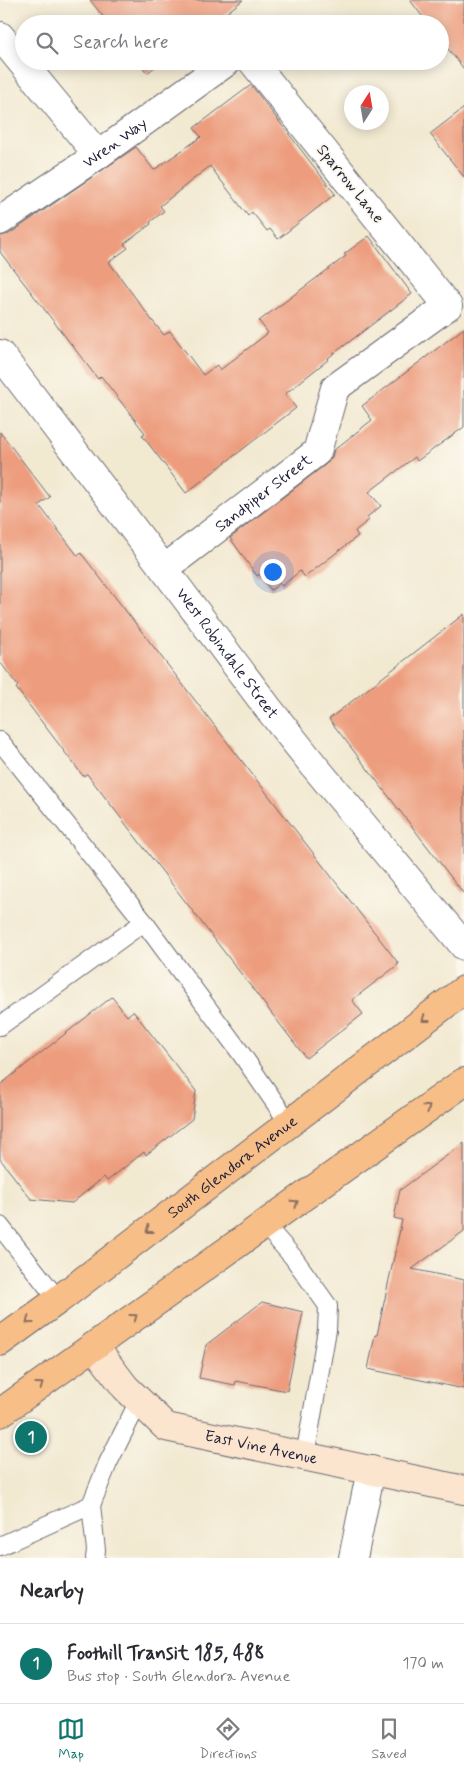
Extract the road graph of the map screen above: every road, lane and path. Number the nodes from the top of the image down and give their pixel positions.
1 (0, 36) edge
2 (15, 54) edge
3 (28, 70) edge
4 (215, 70) edge
5 (259, 70) edge
6 (98, 154) junction
7 (0, 221) edge
8 (448, 306) joint
9 (0, 354) edge
10 (164, 569) junction
11 (0, 742) edge
12 (144, 922) junction
13 (464, 946) edge
14 (464, 990) edge
15 (0, 1026) edge
16 (464, 1082) edge
17 (289, 1123) junction
18 (264, 1224) junction
19 (0, 1226) edge
20 (58, 1300) junction
21 (0, 1342) edge
22 (94, 1346) junction
23 (139, 1401) junction
24 (0, 1413) edge
25 (305, 1456) junction
26 (371, 1470) junction
27 (464, 1490) edge
28 (91, 1505) junction
29 (0, 1546) edge
30 (95, 1558) edge
31 (353, 1558) edge

1 - 2 street
3 - 6 street
4 - 6 street, Wren Way
5 - 8 street, Sparrow Lane
6 - 7 street, Wren Way
8 - 10 street, Sandpiper Street
9 - 10 street, West Robindale Street
10 - 13 street, West Robindale Street
11 - 12 lane
12 - 15 lane
12 - 17 lane
14 -> 17 main road, South Glendora Avenue
18 -> 16 main road
17 -> 20 main road, South Glendora Avenue
22 -> 18 main road
18 - 25 lane
19 - 20 lane
20 -> 21 main road, South Glendora Avenue
22 - 23 street, East Vine Avenue
24 -> 22 main road
23 - 25 street, East Vine Avenue
23 - 28 lane
25 - 26 street, East Vine Avenue
26 - 27 street, East Vine Avenue
26 - 31 street
28 - 29 lane
28 - 30 lane

